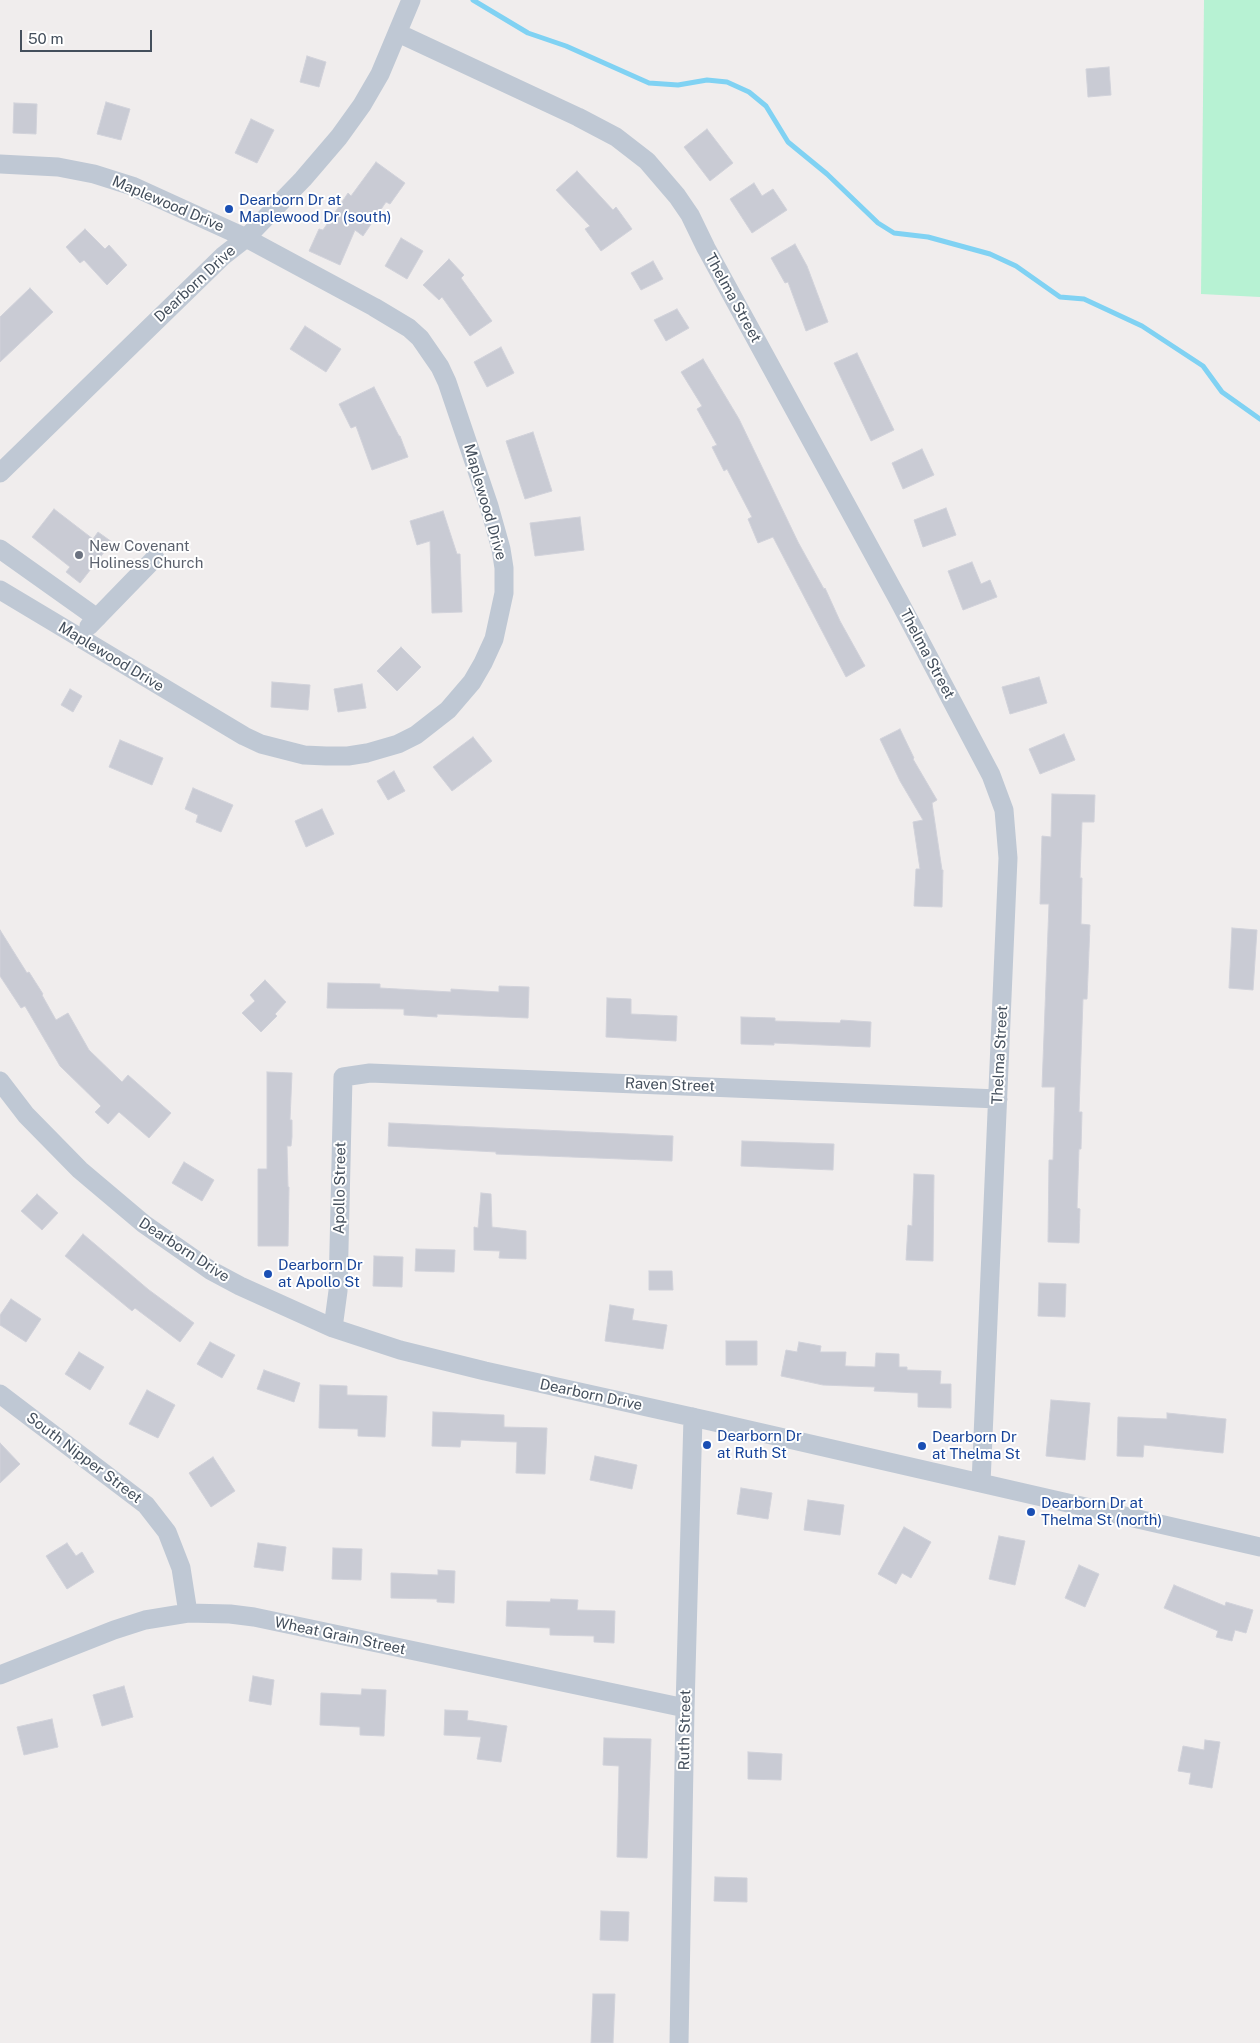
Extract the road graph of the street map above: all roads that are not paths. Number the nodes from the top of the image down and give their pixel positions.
1 (411, 0) edge
2 (398, 33) junction
3 (0, 164) edge
4 (246, 238) junction
5 (0, 473) edge
6 (0, 549) edge
7 (155, 558) dead end
8 (42, 580) junction
9 (0, 590) edge
10 (23, 604) junction
11 (96, 618) junction
12 (78, 637) junction
13 (343, 1077) joint
14 (0, 1082) edge
15 (998, 1099) junction
16 (333, 1328) junction
17 (0, 1394) edge
18 (693, 1417) junction
19 (981, 1483) junction
20 (1260, 1548) edge
21 (188, 1613) junction
22 (0, 1676) edge
23 (685, 1708) junction
24 (679, 2043) edge

1 - 2 street, Dearborn Drive
2 - 4 street, Dearborn Drive
2 - 15 street, Thelma Street
3 - 4 street, Maplewood Drive
4 - 5 street, Dearborn Drive
4 - 12 street, Maplewood Drive
6 - 8 street
7 - 11 street
8 - 10 street
8 - 11 street
9 - 10 street, Maplewood Drive
10 - 12 street, Maplewood Drive
11 - 12 street
13 - 15 street, Raven Street
13 - 16 street, Apollo Street
14 - 16 street, Dearborn Drive
15 - 19 street, Thelma Street
16 - 18 street, Dearborn Drive
17 - 21 street, South Nipper Street
18 - 19 street, Dearborn Drive
18 - 23 street, Ruth Street
19 - 20 street, Dearborn Drive
21 - 22 street, Wheat Grain Street
21 - 23 street, Wheat Grain Street
23 - 24 street, Ruth Street

